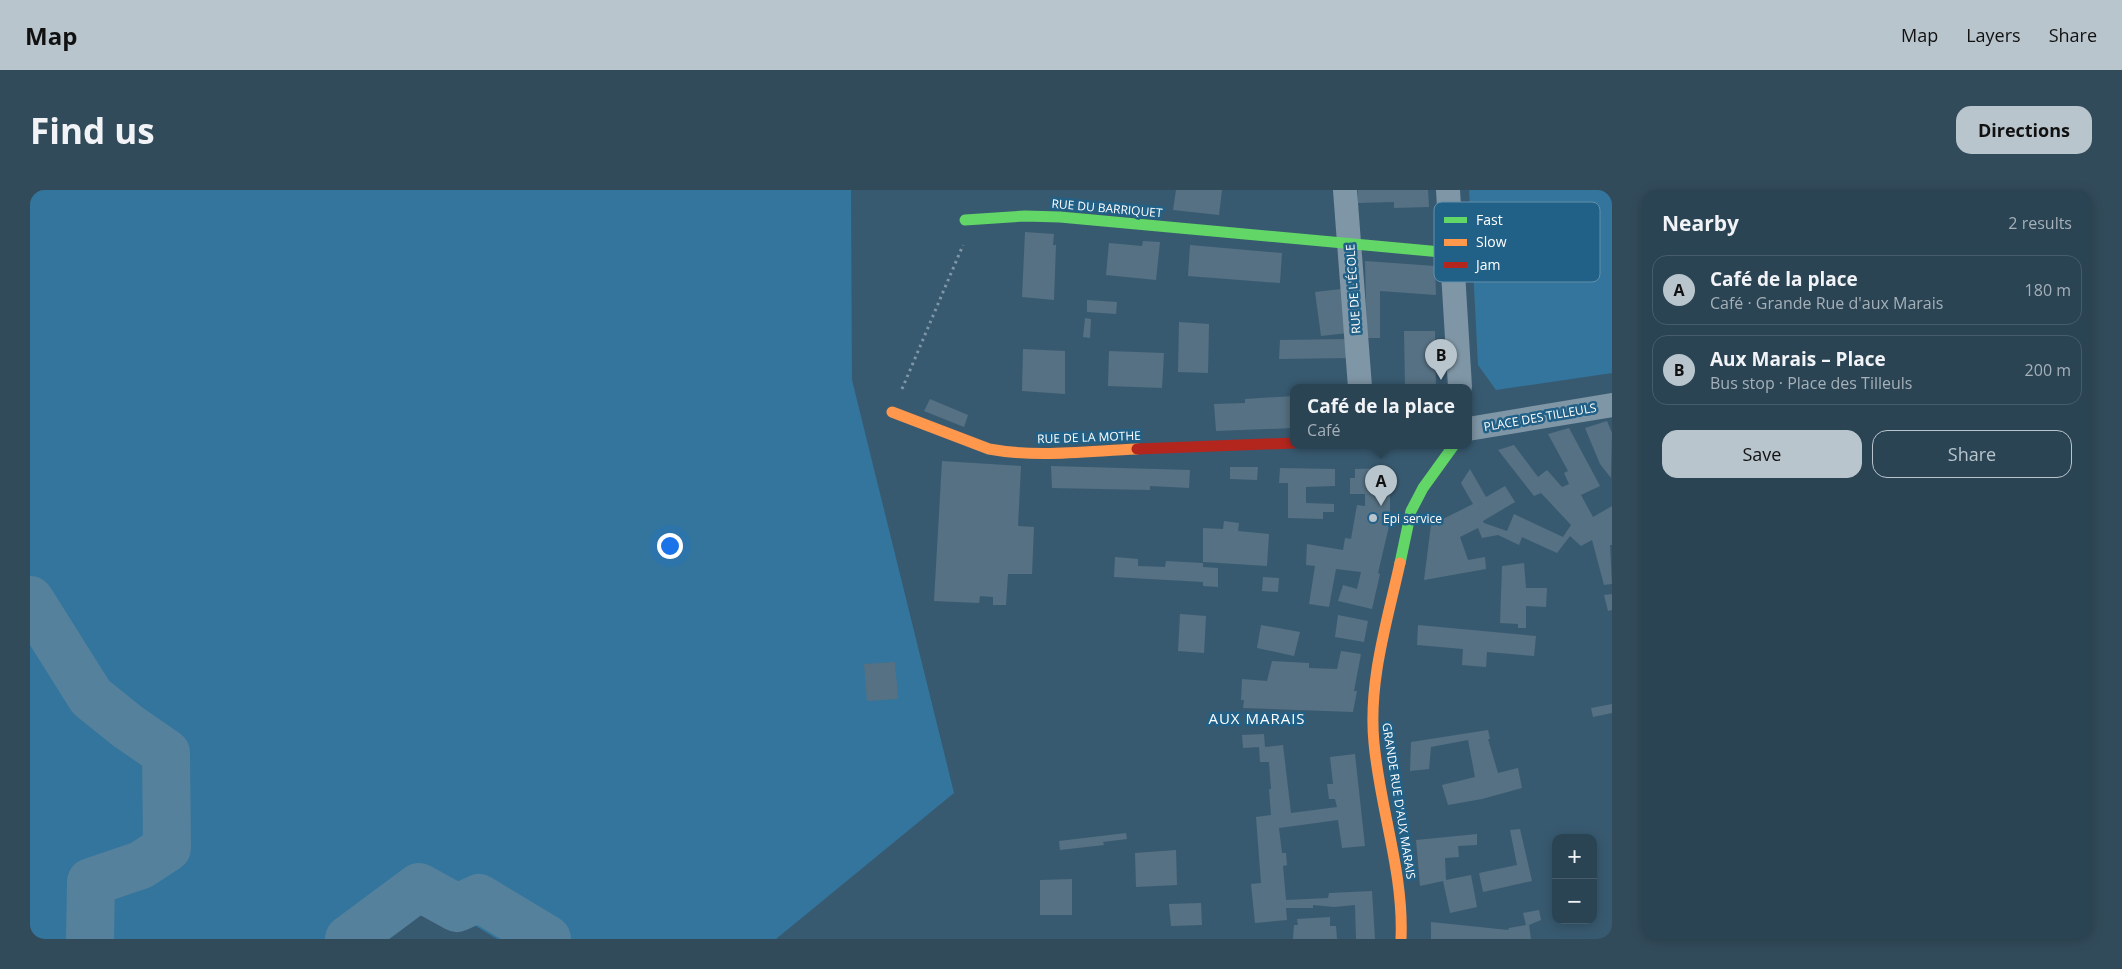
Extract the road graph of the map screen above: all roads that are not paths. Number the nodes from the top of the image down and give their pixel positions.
1 (1345, 190) edge
2 (965, 220) road end
3 (1350, 245) junction
4 (1434, 252) edge
5 (1454, 282) edge
6 (1360, 384) edge
7 (1460, 384) edge
8 (1612, 405) edge
9 (892, 412) road end
10 (1472, 429) edge
11 (1290, 443) edge
12 (1451, 449) edge
13 (1401, 939) edge

1 - 3 street, RUE DE L'ÉCOLE
2 - 3 street, RUE DU BARRIQUET
3 - 4 street, RUE DU BARRIQUET
3 - 6 street, RUE DE L'ÉCOLE
5 - 7 street
8 - 10 street, PLACE DES TILLEULS
9 - 11 street, RUE DE LA MOTHE
12 - 13 street, GRANDE RUE D'AUX MARAIS

